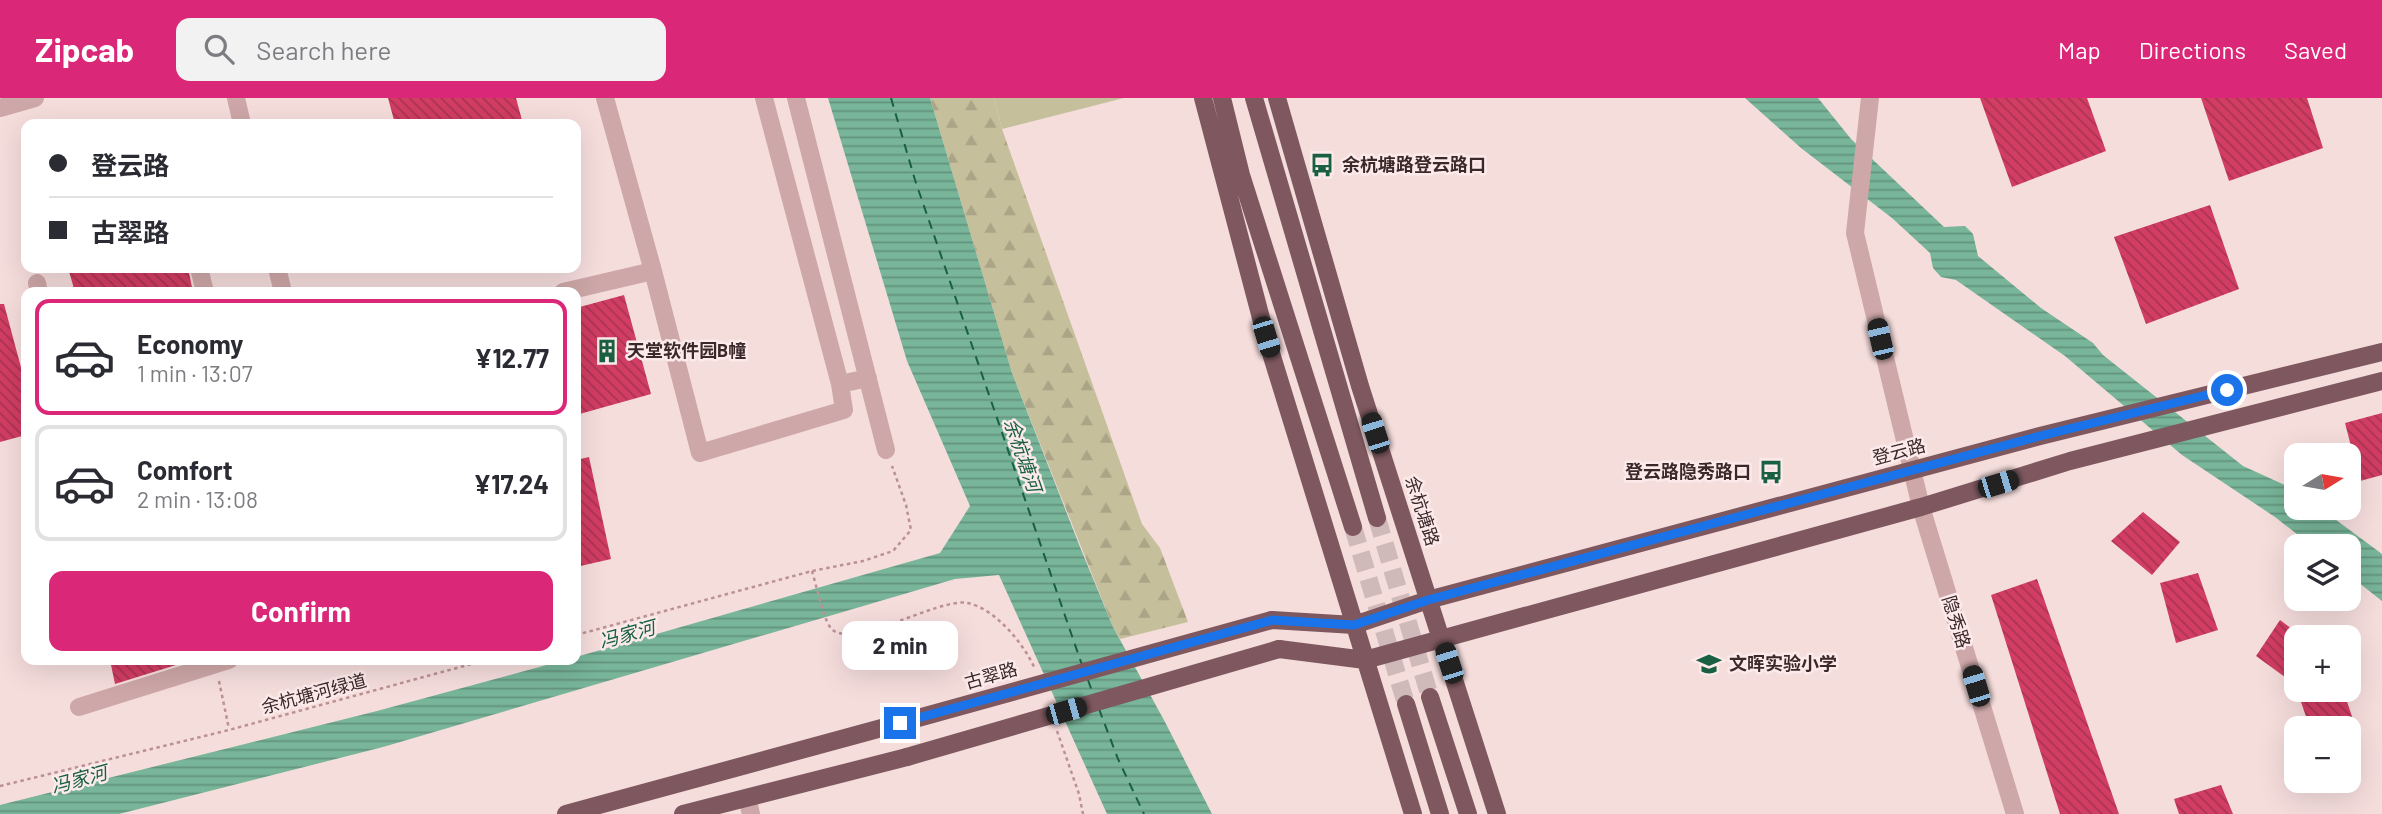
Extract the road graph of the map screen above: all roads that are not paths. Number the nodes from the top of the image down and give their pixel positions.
1 (35, 98) edge
2 (236, 98) edge
3 (605, 98) edge
4 (764, 98) edge
5 (796, 98) edge
6 (1203, 98) edge
7 (1222, 98) edge
8 (1254, 98) edge
9 (1277, 98) edge
10 (1870, 98) edge
11 (0, 108) edge
12 (241, 119) edge
13 (653, 271) junction
14 (581, 288) edge
15 (2382, 352) edge
16 (868, 378) junction
17 (2382, 381) edge
18 (840, 384) junction
19 (886, 450) road end
20 (1910, 470) junction
21 (1921, 507) junction
22 (1377, 518) tunnel mouth
23 (1353, 527) tunnel mouth
24 (1428, 600) junction
25 (1354, 625) junction
26 (1441, 638) junction
27 (1365, 660) junction
28 (212, 665) edge
29 (1430, 698) tunnel mouth
30 (1406, 704) tunnel mouth
31 (79, 707) dead end
32 (749, 806) edge
33 (566, 814) edge
34 (683, 814) edge
35 (1413, 814) edge
36 (1440, 814) edge
37 (1468, 814) edge
38 (1497, 814) edge
39 (2015, 814) edge

1 - 11 street
2 - 12 street
3 - 13 street
4 - 18 street
5 - 16 street
6 - 25 main road
7 - 23 main road
8 - 22 main road
9 - 24 main road, 余杭塘路
10 - 20 street, 隐秀路
13 - 14 street
13 - 18 street
15 - 20 main road, 登云路
16 - 18 street
16 - 19 street
17 - 21 main road
20 - 21 street, 隐秀路
20 - 24 main road, 登云路
21 - 26 main road
21 - 39 street, 隐秀路
24 - 25 main road, 古翠路
24 - 26 main road, 余杭塘路
25 - 27 main road
25 - 33 main road, 古翠路, bridge
26 - 27 main road
26 - 38 main road, 余杭塘路
27 - 32 main road, bridge
27 - 35 main road
28 - 31 street
29 - 37 main road
30 - 36 main road
32 - 34 main road

